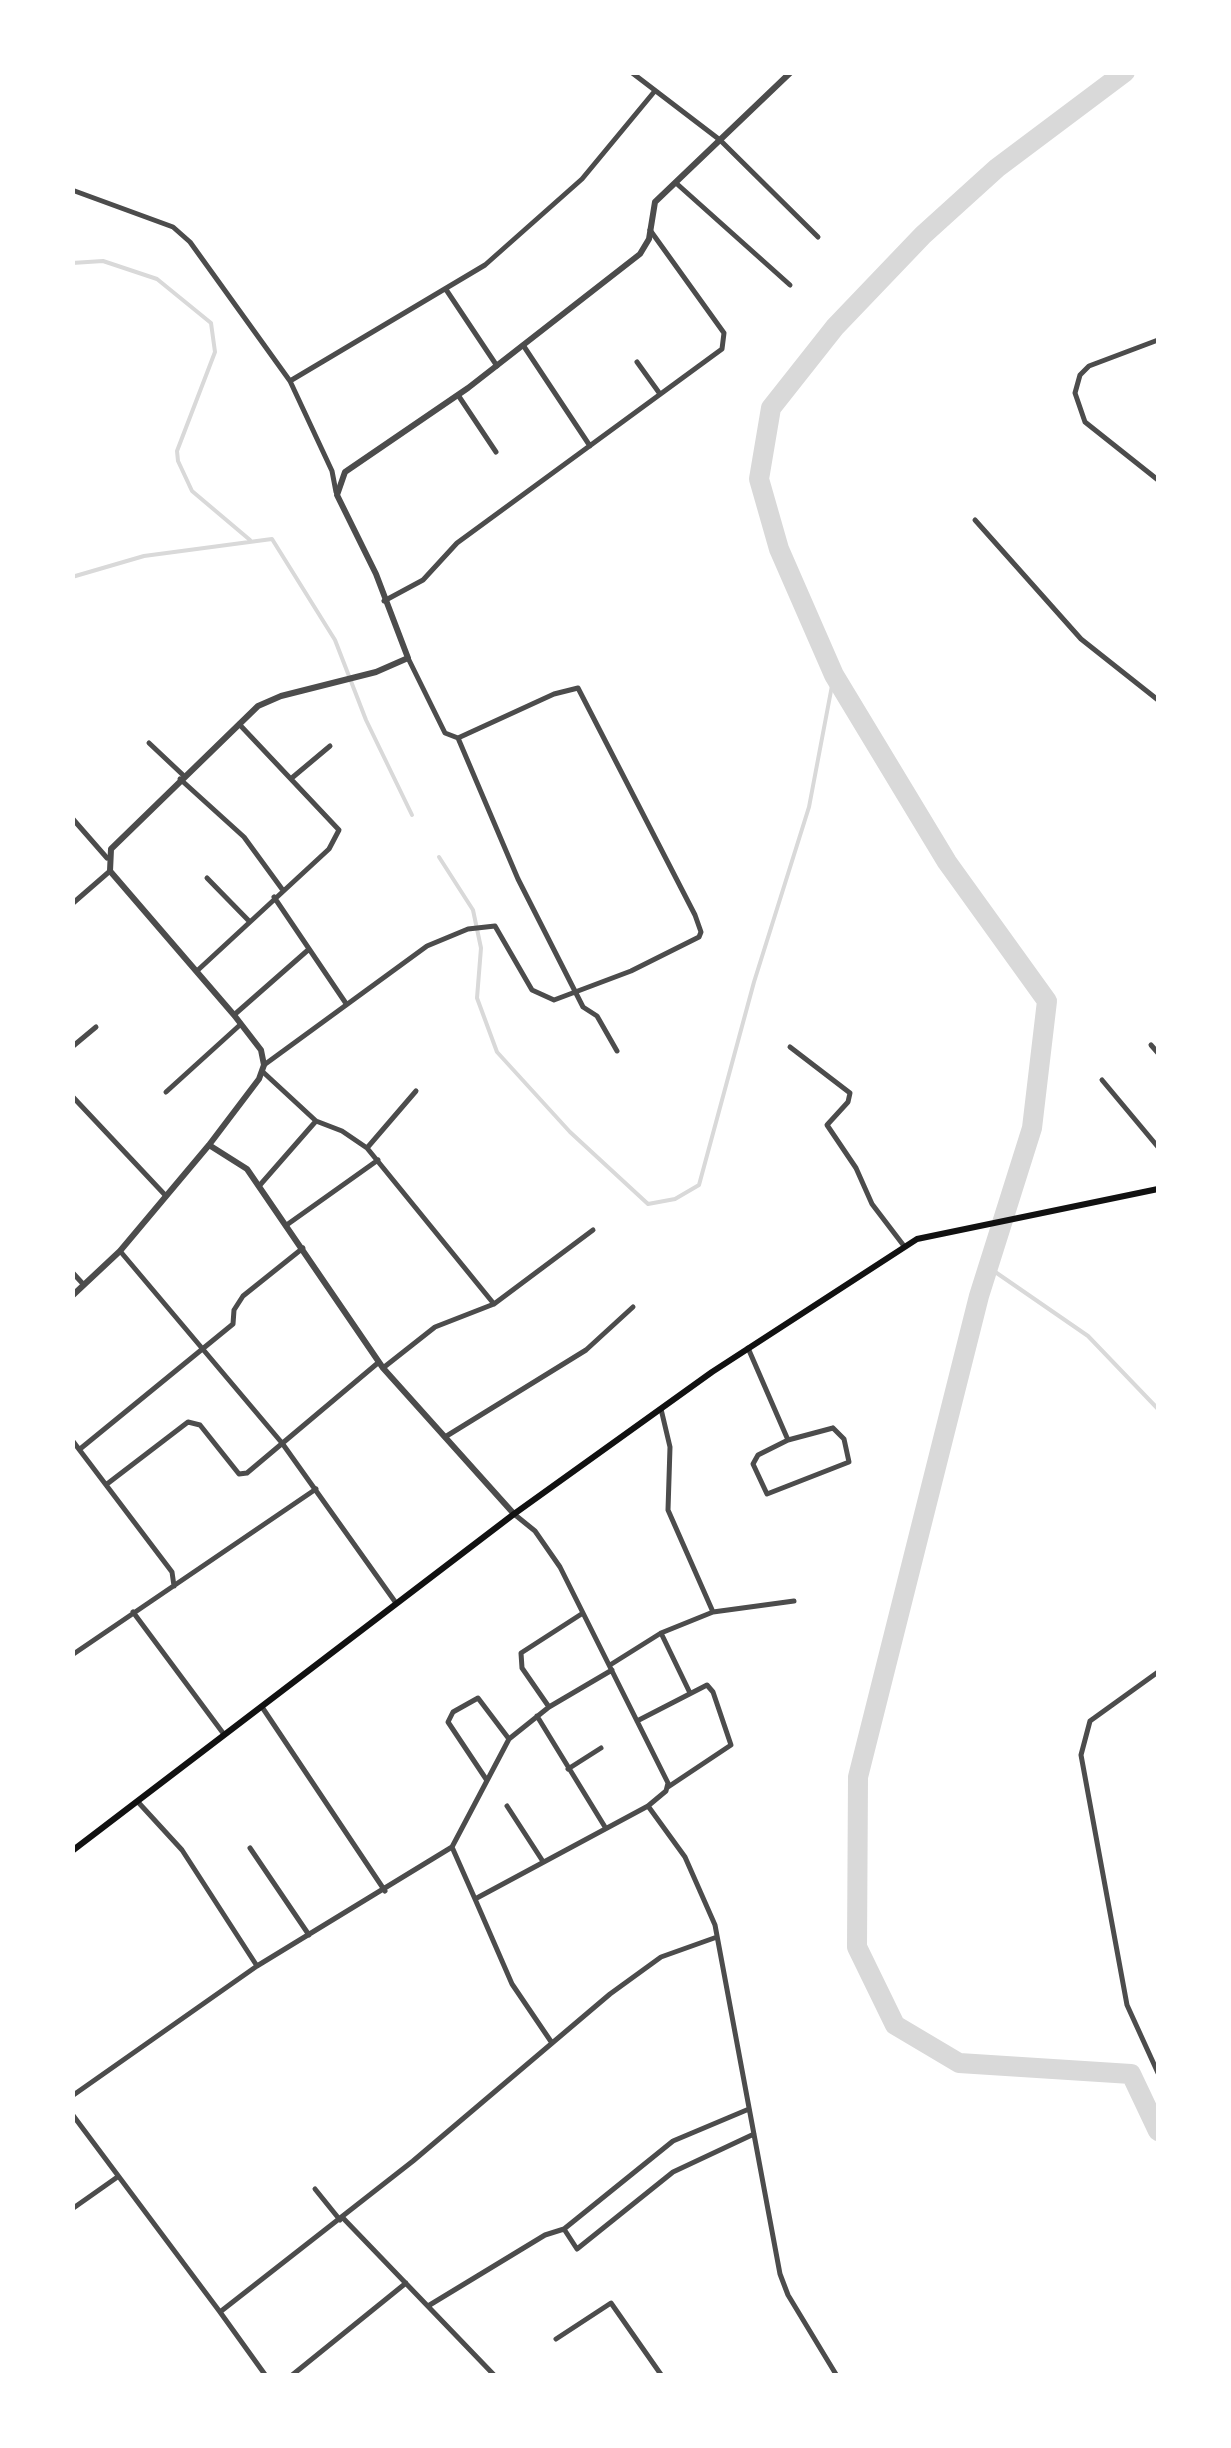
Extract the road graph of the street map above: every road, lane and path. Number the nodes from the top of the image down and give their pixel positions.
1 (624, 72) edge
2 (631, 72) edge
3 (791, 72) edge
4 (638, 78) junction
5 (654, 92) junction
6 (720, 140) junction
7 (674, 181) junction
8 (72, 190) edge
9 (650, 230) junction
10 (818, 237) dead end
11 (790, 284) dead end
12 (448, 291) junction
13 (1158, 340) edge
14 (523, 344) junction
15 (637, 362) dead end
16 (496, 366) junction
17 (290, 382) junction
18 (660, 394) junction
19 (458, 395) junction
20 (590, 446) junction
21 (496, 452) dead end
22 (1158, 480) edge
23 (337, 495) junction
24 (975, 520) dead end
25 (384, 601) junction
26 (408, 658) junction
27 (1158, 700) edge
28 (239, 724) junction
29 (458, 738) junction
30 (149, 743) dead end
31 (330, 746) dead end
32 (293, 776) junction
33 (182, 777) junction
34 (72, 818) edge
35 (107, 858) junction
36 (110, 871) junction
37 (207, 878) dead end
38 (282, 889) junction
39 (274, 897) junction
40 (72, 904) edge
41 (249, 921) junction
42 (308, 950) junction
43 (198, 970) junction
44 (576, 994) junction
45 (345, 1002) junction
46 (234, 1015) junction
47 (241, 1024) junction
48 (96, 1027) dead end
49 (1150, 1046) dead end
50 (72, 1047) edge
51 (790, 1047) dead end
52 (618, 1051) dead end
53 (1158, 1053) edge
54 (263, 1069) junction
55 (1102, 1080) dead end
56 (416, 1091) dead end
57 (166, 1092) dead end
58 (72, 1096) edge
59 (316, 1122) junction
60 (209, 1145) junction
61 (1158, 1146) edge
62 (366, 1148) junction
63 (378, 1160) junction
64 (260, 1185) junction
65 (1158, 1188) edge
66 (166, 1196) junction
67 (288, 1224) junction
68 (593, 1230) dead end
69 (904, 1246) junction
70 (303, 1248) junction
71 (120, 1251) junction
72 (72, 1272) edge
73 (84, 1285) junction
74 (72, 1296) edge
75 (494, 1304) junction
76 (634, 1307) dead end
77 (206, 1347) junction
78 (748, 1348) junction
79 (381, 1365) junction
80 (660, 1408) junction
81 (446, 1437) junction
82 (72, 1440) edge
83 (788, 1440) junction
84 (282, 1442) junction
85 (80, 1449) junction
86 (107, 1484) junction
87 (316, 1488) junction
88 (514, 1514) junction
89 (174, 1586) junction
90 (794, 1601) dead end
91 (396, 1603) junction
92 (133, 1612) junction
93 (713, 1612) junction
94 (584, 1613) junction
95 (661, 1632) junction
96 (72, 1656) edge
97 (611, 1667) junction
98 (1158, 1672) edge
99 (690, 1694) junction
100 (261, 1705) junction
101 (549, 1707) junction
102 (537, 1716) junction
103 (637, 1721) junction
104 (223, 1732) junction
105 (509, 1740) junction
106 (602, 1748) dead end
107 (568, 1769) junction
108 (486, 1779) junction
109 (668, 1788) junction
110 (136, 1800) junction
111 (507, 1806) dead end
112 (648, 1806) junction
113 (605, 1827) junction
114 (452, 1847) junction
115 (250, 1848) dead end
116 (72, 1851) edge
117 (542, 1860) junction
118 (385, 1891) junction
119 (474, 1899) junction
120 (309, 1935) junction
121 (717, 1937) junction
122 (257, 1966) junction
123 (552, 2043) junction
124 (1158, 2073) edge
125 (72, 2096) edge
126 (749, 2109) junction
127 (72, 2114) edge
128 (754, 2134) junction
129 (116, 2178) junction
130 (315, 2188) dead end
131 (72, 2209) edge
132 (342, 2219) junction
133 (564, 2228) junction
134 (406, 2283) junction
135 (428, 2306) junction
136 (220, 2312) junction
137 (556, 2338) dead end
138 (266, 2376) edge
139 (291, 2376) edge
140 (495, 2376) edge
141 (662, 2376) edge
142 (838, 2376) edge

1 - 4 street
2 - 4 street
3 - 6 street
4 - 5 street
5 - 6 street
5 - 12 street
6 - 7 street
6 - 10 street
7 - 9 street
7 - 11 street
8 - 17 street
9 - 14 street
9 - 18 street
12 - 16 street
12 - 17 street
13 - 22 street
14 - 16 street
14 - 20 street
15 - 18 street
16 - 19 street
17 - 23 street
18 - 20 street
19 - 21 street
19 - 23 street
20 - 25 street
23 - 25 street
24 - 27 street
25 - 26 street
26 - 28 street
26 - 29 street
28 - 32 street
28 - 33 street
29 - 44 street
29 - 44 street
30 - 33 street
31 - 32 street
32 - 38 street
33 - 35 street
33 - 38 street
34 - 35 street
35 - 36 street
36 - 40 street
36 - 43 street
37 - 41 street
38 - 39 street
39 - 41 street
39 - 42 street
41 - 43 street
42 - 45 street
42 - 46 street
43 - 46 street
44 - 45 street
44 - 52 street
45 - 54 street
46 - 47 street
47 - 54 street
47 - 57 street
48 - 50 street
49 - 53 street
51 - 69 street
54 - 59 street
54 - 60 street
55 - 61 street
56 - 62 street
58 - 66 street
59 - 62 street
59 - 64 street
60 - 64 street
60 - 66 street
62 - 63 street
63 - 67 street
63 - 75 street
64 - 67 street
65 - 69 main road
66 - 71 street
67 - 70 street
68 - 75 street
69 - 78 main road
70 - 77 street
70 - 79 street
71 - 73 street
71 - 77 street
72 - 73 street
73 - 74 street
75 - 79 street
76 - 81 street
77 - 84 street
77 - 85 street
78 - 80 main road
78 - 83 street
79 - 81 street
79 - 84 street
80 - 88 main road
80 - 93 street
81 - 88 street
82 - 85 street
83 - 83 street
84 - 86 street
84 - 87 street
85 - 86 street
86 - 89 street
87 - 89 street
87 - 91 street
88 - 91 main road
88 - 94 street
89 - 92 street
90 - 93 street
91 - 100 main road
92 - 96 street
92 - 104 street
93 - 95 street
94 - 97 street
94 - 101 street
95 - 97 street
95 - 99 street
97 - 101 street
97 - 103 street
98 - 124 street
99 - 103 street
99 - 109 street
100 - 104 main road
100 - 118 street
101 - 102 street
102 - 105 street
102 - 107 street
103 - 109 street
104 - 110 main road
105 - 108 street
105 - 108 street
106 - 107 street
107 - 113 street
108 - 114 street
109 - 112 street
110 - 116 main road
110 - 122 street
111 - 117 street
112 - 113 street
112 - 121 street
113 - 117 street
114 - 118 street
114 - 119 street
115 - 120 street
117 - 119 street
118 - 120 street
119 - 123 street
120 - 122 street
121 - 123 street
121 - 126 street
122 - 125 street
123 - 132 street
126 - 128 street
126 - 133 street
127 - 129 street
128 - 133 street
128 - 142 street
129 - 131 street
129 - 136 street
130 - 132 street
132 - 134 street
132 - 136 street
133 - 135 street
134 - 135 street
134 - 139 street
135 - 140 street
136 - 138 street
137 - 141 street

